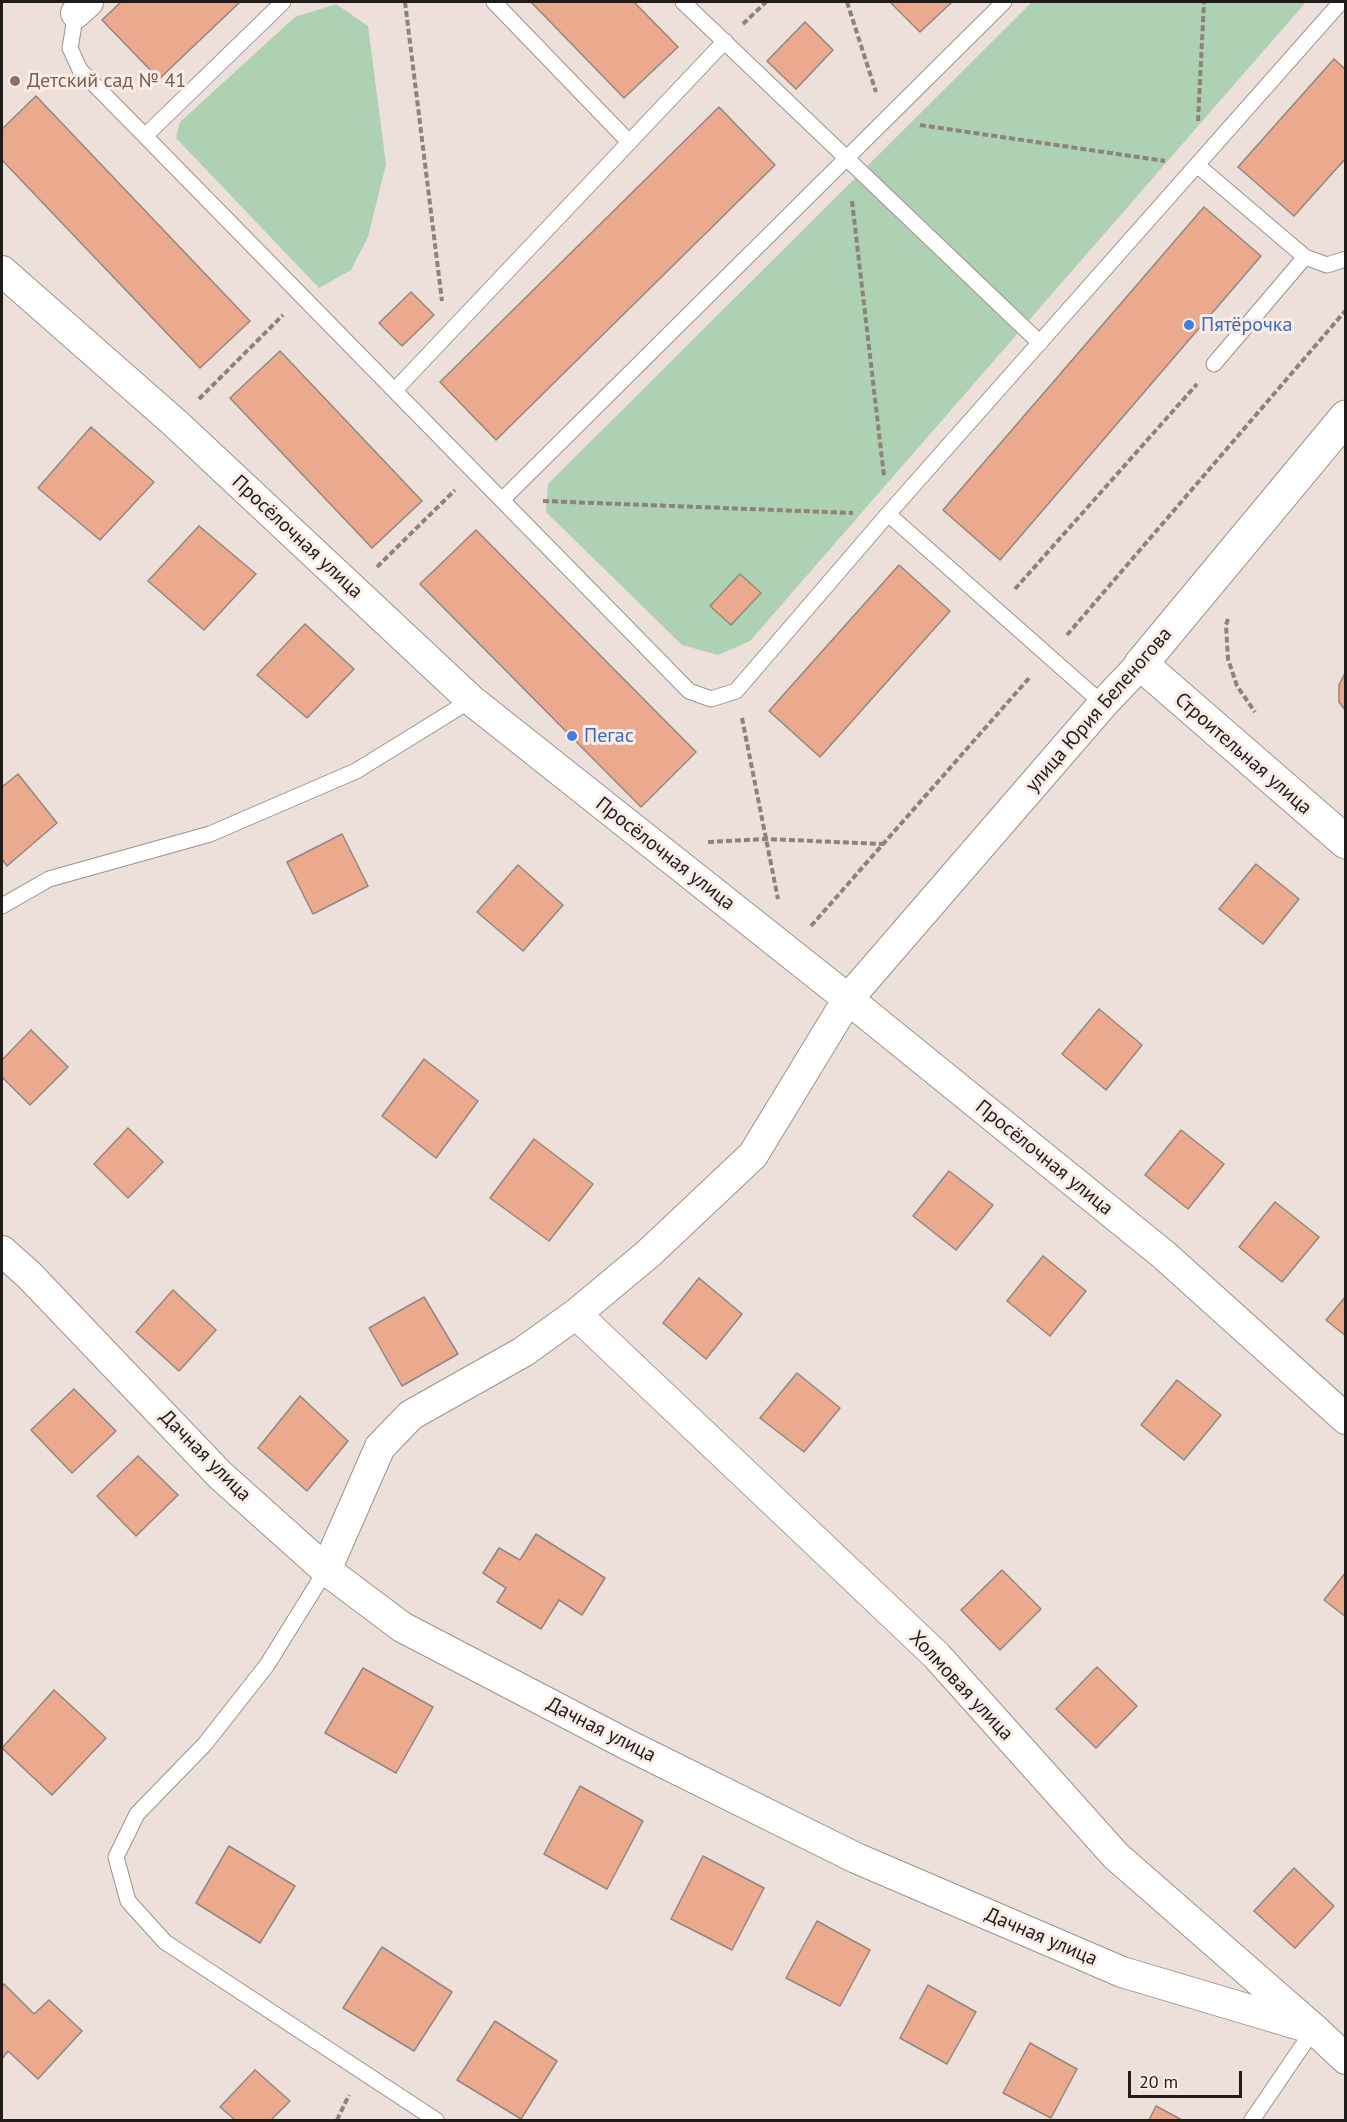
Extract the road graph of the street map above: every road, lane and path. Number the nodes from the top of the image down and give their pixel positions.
1 (283, 2) edge
2 (405, 2) edge
3 (494, 2) edge
4 (683, 2) edge
5 (847, 2) edge
6 (1004, 2) edge
7 (1204, 2) edge
8 (1341, 2) edge
9 (82, 7) edge
10 (725, 41) junction
11 (885, 120) junction
12 (145, 136) junction
13 (629, 142) junction
14 (847, 158) junction
15 (1197, 165) junction
16 (1305, 257) junction
17 (1346, 259) edge
18 (2, 271) edge
19 (303, 295) junction
20 (1346, 310) edge
21 (446, 336) junction
22 (1040, 343) junction
23 (1214, 364) joint
24 (395, 390) junction
25 (1346, 417) edge
26 (175, 423) junction
27 (474, 470) junction
28 (503, 499) junction
29 (888, 514) junction
30 (353, 590) junction
31 (997, 610) junction
32 (1229, 614) dead end
33 (1048, 656) junction
34 (1141, 664) junction
35 (736, 691) junction
36 (471, 700) junction
37 (1103, 704) junction
38 (1262, 718) dead end
39 (766, 839) junction
40 (1346, 843) edge
41 (653, 844) junction
42 (884, 844) junction
43 (2, 906) edge
44 (788, 952) junction
45 (848, 999) junction
46 (2, 1251) edge
47 (576, 1314) junction
48 (1346, 1419) edge
49 (326, 1570) junction
50 (1314, 2029) junction
51 (1346, 2059) edge
52 (436, 2121) edge
53 (1252, 2121) edge

1 - 12 lane
2 - 21 path
3 - 13 lane
4 - 10 lane
5 - 11 path
6 - 11 lane
7 - 15 path
8 - 15 lane
9 - 12 lane
10 - 13 lane
10 - 14 lane
11 - 14 lane
11 - 15 path
12 - 19 lane
13 - 21 lane
14 - 22 lane
14 - 28 lane
14 - 29 path
15 - 16 lane
15 - 22 lane
16 - 17 lane
16 - 23 lane
18 - 26 street, Просёлочная улица
19 - 24 lane
19 - 26 path
20 - 33 path
21 - 24 lane
22 - 29 lane
23 - 31 path
24 - 27 lane
25 - 34 street, улица Юрия Беленогова
26 - 30 street, Просёлочная улица
27 - 28 lane
27 - 30 path
28 - 29 path
28 - 35 lane
29 - 31 lane
29 - 35 lane
30 - 36 street, Просёлочная улица
31 - 33 lane
32 - 38 path
33 - 37 lane
33 - 42 path
34 - 37 street, улица Юрия Беленогова
34 - 40 street, Строительная улица
35 - 39 path
36 - 41 street, Просёлочная улица
36 - 43 lane
37 - 45 street, улица Юрия Беленогова
39 - 41 path
39 - 42 path
39 - 44 path
41 - 44 street, Просёлочная улица
42 - 44 path
44 - 45 street, Просёлочная улица
45 - 47 street, улица Юрия Беленогова
45 - 48 street, Просёлочная улица
46 - 49 street, Дачная улица
47 - 49 street, улица Юрия Беленогова
47 - 50 street, Холмовая улица
49 - 50 street, Дачная улица
49 - 52 lane
50 - 51 street, Холмовая улица
50 - 53 lane

